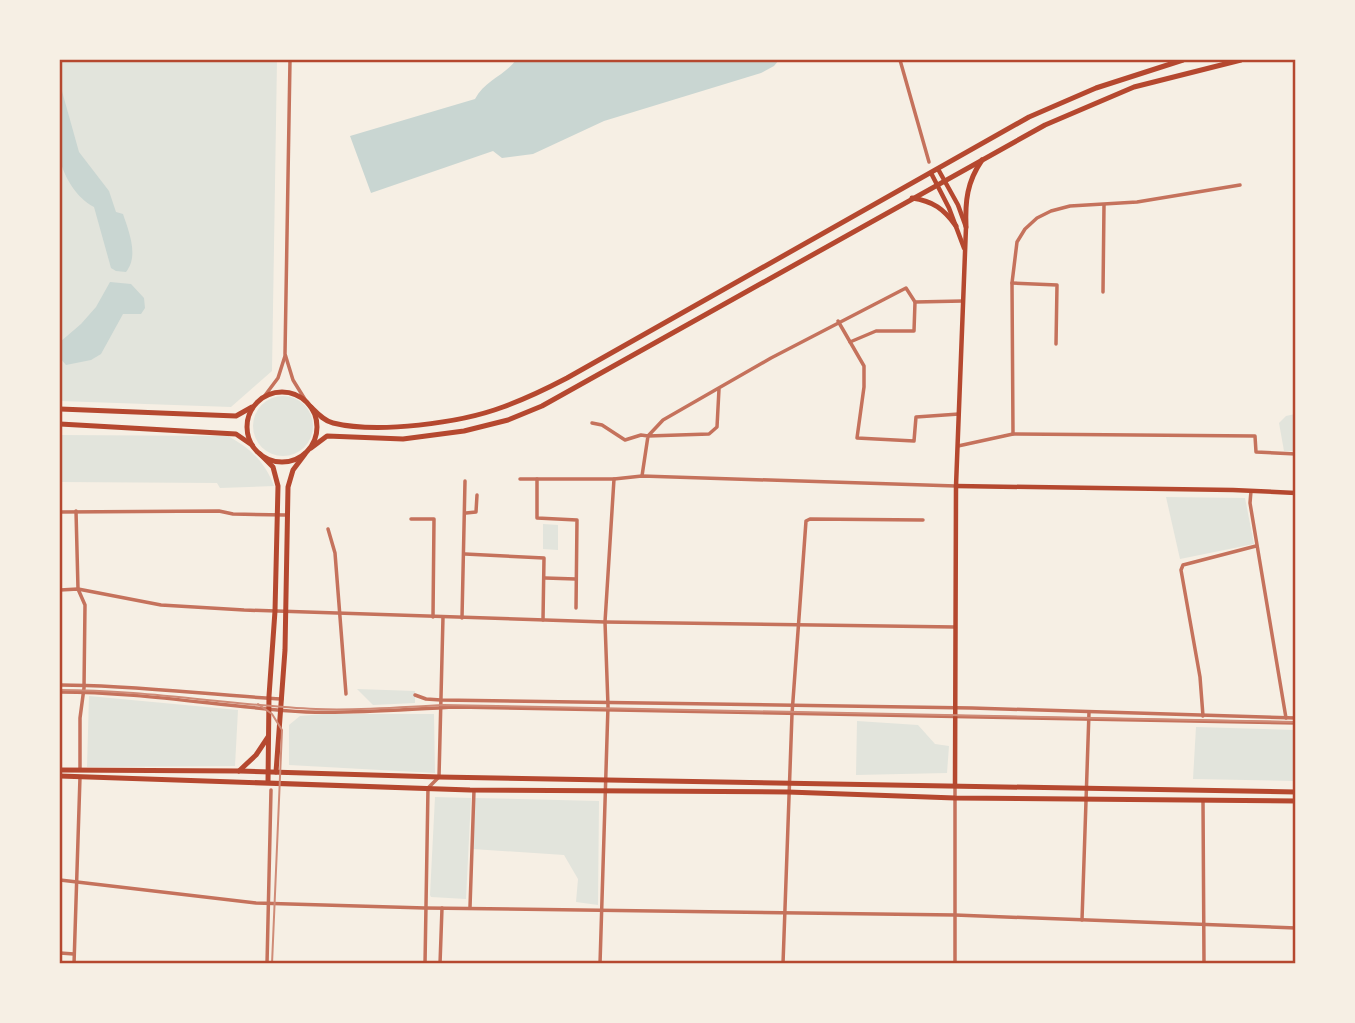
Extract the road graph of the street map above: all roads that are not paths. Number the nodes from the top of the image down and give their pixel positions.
1 (290, 60) edge
2 (900, 60) edge
3 (1183, 60) edge
4 (1241, 60) edge
5 (1045, 109) junction
6 (1028, 118) junction
7 (1053, 121) junction
8 (1036, 130) junction
9 (983, 158) junction
10 (929, 162) dead end
11 (938, 169) junction
12 (931, 173) junction
13 (945, 180) junction
14 (937, 184) junction
15 (1240, 185) dead end
16 (912, 198) junction
17 (1104, 205) junction
18 (864, 211) junction
19 (851, 218) junction
20 (871, 222) junction
21 (956, 226) junction
22 (966, 227) junction
23 (857, 230) junction
24 (965, 253) junction
25 (1012, 283) junction
26 (1103, 292) dead end
27 (963, 301) junction
28 (915, 302) junction
29 (838, 321) junction
30 (850, 342) junction
31 (1056, 344) dead end
32 (285, 354) junction
33 (719, 388) junction
34 (263, 398) junction
35 (306, 401) junction
36 (257, 403) junction
37 (311, 407) junction
38 (60, 409) edge
39 (959, 414) junction
40 (60, 424) edge
41 (425, 424) junction
42 (592, 424) dead end
43 (405, 426) junction
44 (1013, 433) junction
45 (648, 436) junction
46 (425, 437) junction
47 (403, 439) junction
48 (958, 446) junction
49 (254, 448) junction
50 (310, 448) junction
51 (260, 454) junction
52 (305, 454) junction
53 (1296, 454) edge
54 (642, 476) junction
55 (520, 479) dead end
56 (537, 479) junction
57 (614, 479) junction
58 (465, 481) dead end
59 (956, 486) junction
60 (1251, 491) junction
61 (1296, 493) edge
62 (477, 495) dead end
63 (76, 511) junction
64 (60, 512) edge
65 (466, 513) junction
66 (277, 514) junction
67 (286, 515) junction
68 (411, 519) dead end
69 (923, 520) dead end
70 (328, 529) dead end
71 (1257, 546) junction
72 (465, 554) junction
73 (545, 578) junction
74 (576, 579) junction
75 (78, 589) junction
76 (60, 590) edge
77 (576, 608) dead end
78 (284, 610) junction
79 (275, 611) junction
80 (341, 613) junction
81 (433, 617) junction
82 (443, 617) junction
83 (462, 618) junction
84 (543, 620) junction
85 (605, 622) junction
86 (799, 625) junction
87 (955, 627) junction
88 (60, 685) edge
89 (85, 685) junction
90 (60, 692) edge
91 (83, 692) junction
92 (346, 694) dead end
93 (415, 695) dead end
94 (270, 699) junction
95 (282, 699) junction
96 (441, 700) junction
97 (607, 702) junction
98 (794, 705) junction
99 (270, 708) junction
100 (440, 708) junction
101 (955, 708) junction
102 (281, 709) junction
103 (607, 711) junction
104 (1089, 712) junction
105 (792, 714) junction
106 (1203, 716) junction
107 (954, 717) junction
108 (1089, 719) junction
109 (1285, 720) junction
110 (1296, 721) edge
111 (269, 734) junction
112 (60, 769) edge
113 (239, 771) junction
114 (268, 772) junction
115 (276, 772) junction
116 (80, 773) junction
117 (60, 776) edge
118 (439, 777) junction
119 (606, 778) junction
120 (268, 782) junction
121 (275, 782) junction
122 (788, 782) junction
123 (955, 786) junction
124 (428, 788) junction
125 (1086, 788) junction
126 (605, 789) junction
127 (271, 790) junction
128 (474, 790) junction
129 (788, 792) junction
130 (1296, 792) edge
131 (955, 798) junction
132 (1086, 799) junction
133 (1203, 799) junction
134 (1296, 800) edge
135 (60, 880) edge
136 (76, 881) junction
137 (269, 903) junction
138 (470, 907) junction
139 (425, 908) junction
140 (442, 908) junction
141 (602, 911) junction
142 (784, 914) junction
143 (955, 915) junction
144 (1082, 920) junction
145 (1205, 924) junction
146 (1296, 928) edge
147 (60, 953) edge
148 (74, 954) junction
149 (74, 964) edge
150 (267, 964) edge
151 (425, 964) edge
152 (440, 964) edge
153 (600, 964) edge
154 (783, 964) edge
155 (955, 964) edge
156 (1204, 964) edge

1 - 32 street
2 - 10 street
3 - 5 main road
4 - 7 main road
5 - 6 main road
5 - 7 main road
6 - 8 main road
6 - 11 main road
7 - 8 main road
8 - 9 main road
9 - 13 main road
9 - 22 main road
11 - 12 main road
11 - 13 main road
12 - 14 main road
12 - 18 main road
13 - 14 main road
13 - 22 main road
14 - 16 main road
14 - 21 main road
15 - 17 street
16 - 20 main road
16 - 21 main road
17 - 25 street
17 - 26 street
18 - 19 main road
18 - 20 main road
19 - 23 main road
19 - 41 main road
20 - 23 main road
21 - 24 main road
22 - 24 main road
23 - 46 main road
24 - 27 main road
25 - 31 street
25 - 44 street
27 - 28 street
27 - 39 main road
28 - 29 street
28 - 30 street
29 - 30 street
29 - 33 street
30 - 39 street
32 - 34 street
32 - 35 street
33 - 45 street
33 - 45 street
34 - 35 main road
34 - 36 main road
35 - 37 main road
36 - 38 main road
36 - 49 main road
37 - 43 main road
37 - 50 main road
39 - 48 main road
40 - 49 main road
41 - 43 main road
41 - 46 main road
42 - 45 street
43 - 47 main road
44 - 48 street
44 - 53 street
45 - 54 street
46 - 47 main road
47 - 50 main road
48 - 59 main road
49 - 51 main road
50 - 52 main road
51 - 52 main road
51 - 66 main road
52 - 67 main road
54 - 57 street
54 - 59 street
55 - 56 street
56 - 57 street
56 - 74 street
57 - 85 street
58 - 65 street
59 - 60 main road
59 - 87 main road
60 - 61 main road
60 - 71 street
62 - 65 street
63 - 64 street
63 - 66 street
63 - 75 street
65 - 72 street
66 - 67 street
66 - 79 main road
67 - 78 main road
68 - 81 street
69 - 86 street
70 - 80 street
71 - 106 street
71 - 109 street
72 - 73 street
72 - 83 street
73 - 74 street
73 - 84 street
74 - 77 street
75 - 76 street
75 - 79 street
75 - 89 street
78 - 79 street
78 - 80 street
78 - 95 main road
79 - 94 main road
80 - 81 street
80 - 92 street
81 - 82 street
82 - 83 street
82 - 96 street
83 - 84 street
84 - 85 street
85 - 86 street
85 - 97 street
86 - 87 street
86 - 98 street
87 - 101 main road
88 - 89 street
89 - 91 street
89 - 94 street
90 - 91 street
91 - 99 street
91 - 116 street
93 - 96 street
94 - 95 street
94 - 99 main road
95 - 102 main road
96 - 97 street
96 - 100 street
97 - 98 street
97 - 103 street
98 - 101 street
98 - 105 street
99 - 102 street
99 - 111 main road
100 - 102 street
100 - 103 street
100 - 118 street
101 - 104 street
101 - 107 main road
102 - 115 main road
103 - 105 street
103 - 119 street
104 - 106 street
104 - 108 street
105 - 107 street
105 - 122 street
106 - 109 street
107 - 108 street
107 - 123 main road
108 - 109 street
108 - 125 street
109 - 110 street
111 - 113 main road
111 - 114 main road
112 - 116 main road
113 - 114 main road
113 - 116 main road
114 - 115 main road
114 - 120 main road
115 - 118 main road
115 - 121 main road
116 - 117 main road
116 - 120 main road
116 - 136 street
118 - 119 main road
118 - 124 street
119 - 122 main road
119 - 126 street
120 - 121 main road
120 - 127 main road
121 - 124 main road
121 - 127 main road
122 - 123 main road
122 - 129 street
123 - 125 main road
123 - 131 street
124 - 128 main road
124 - 139 street
125 - 130 main road
125 - 132 street
126 - 128 main road
126 - 129 main road
126 - 141 street
127 - 137 street
128 - 138 street
129 - 131 main road
129 - 142 street
131 - 132 main road
131 - 143 street
132 - 133 main road
132 - 144 street
133 - 134 main road
133 - 145 street
135 - 136 street
136 - 137 street
136 - 148 street
137 - 139 street
137 - 150 street
138 - 140 street
138 - 141 street
139 - 140 street
139 - 151 street
140 - 152 street
141 - 142 street
141 - 153 street
142 - 143 street
142 - 154 street
143 - 144 street
143 - 155 street
144 - 145 street
145 - 146 street
145 - 156 street
147 - 148 street
148 - 149 street

